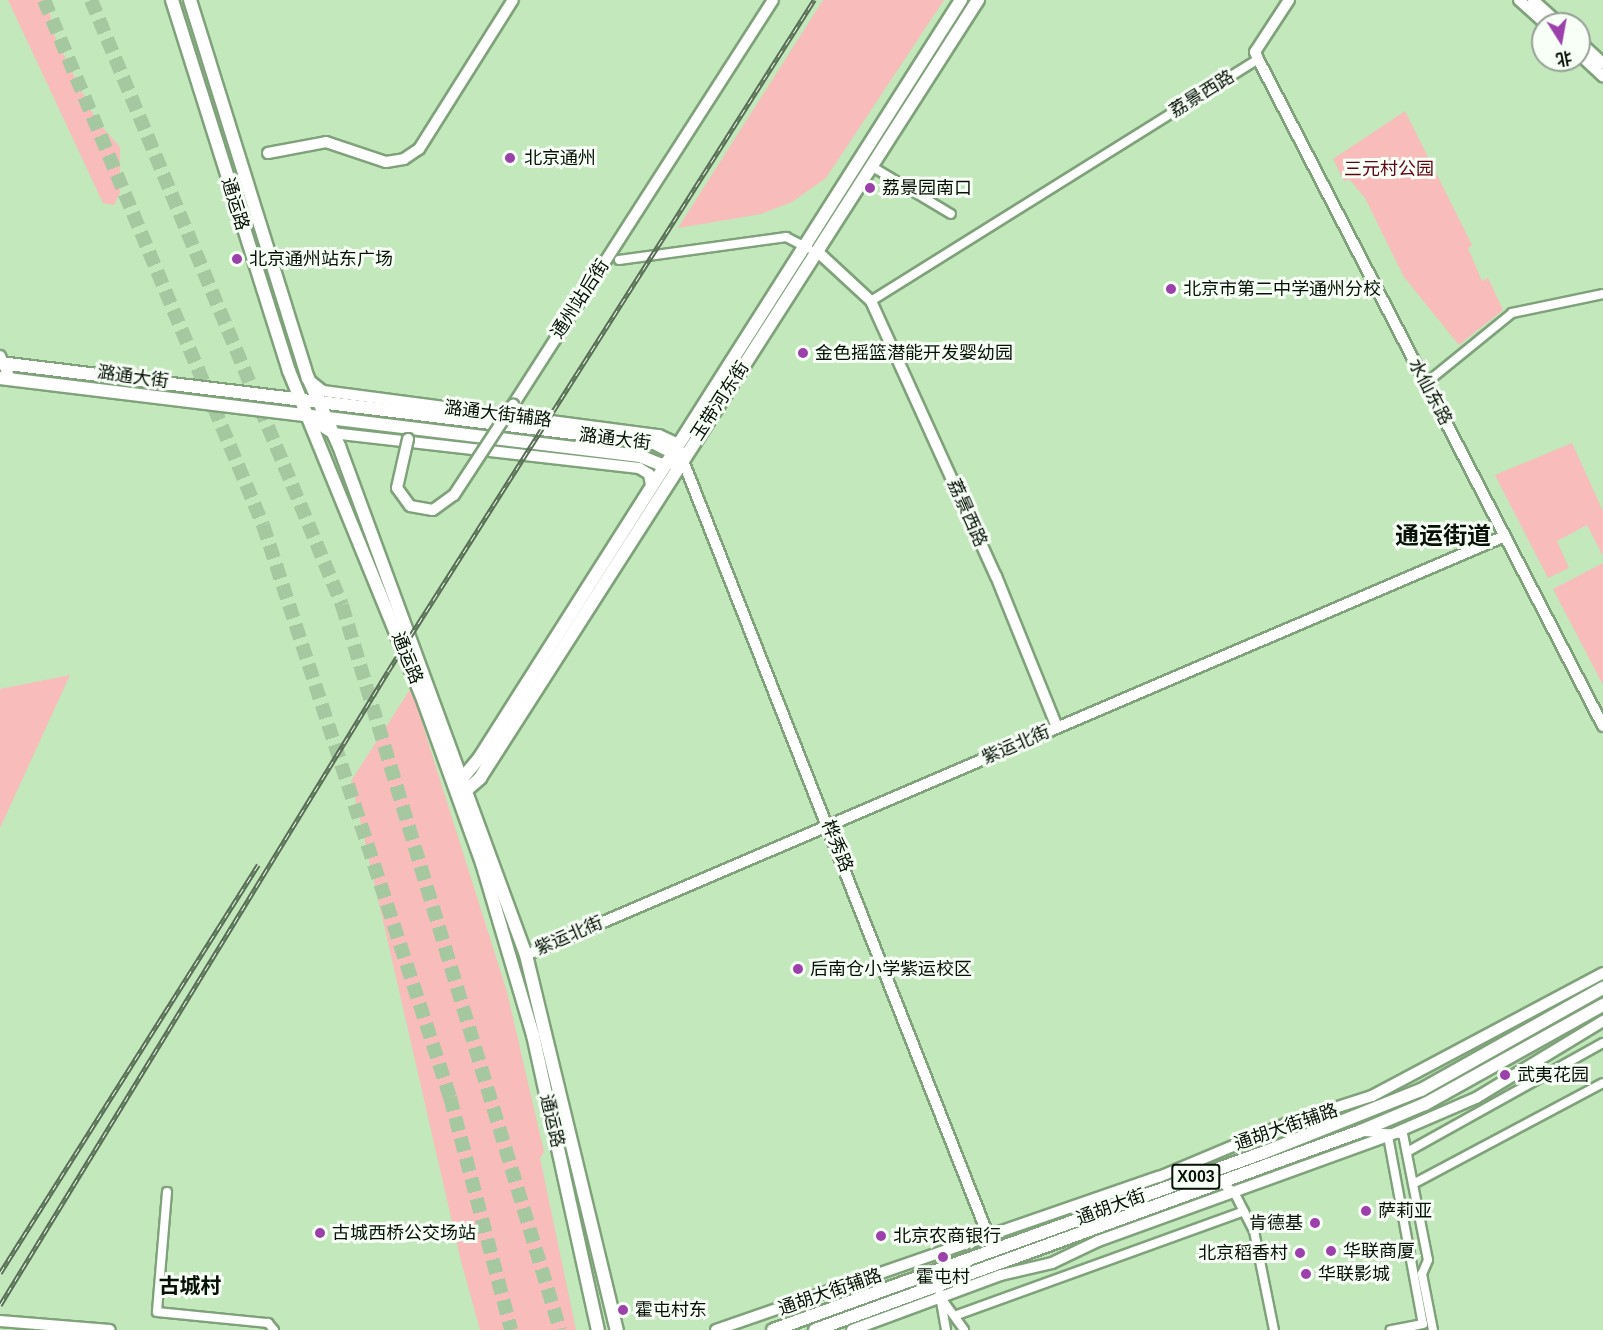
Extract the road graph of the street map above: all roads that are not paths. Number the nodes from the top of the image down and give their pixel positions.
1 (172, 0) edge
2 (190, 0) edge
3 (513, 0) edge
4 (773, 0) edge
5 (961, 0) edge
6 (978, 0) edge
7 (1289, 0) edge
8 (1519, 0) edge
9 (1533, 0) edge
10 (1532, 12) edge
11 (1546, 12) edge
12 (1591, 52) edge
13 (1258, 59) junction
14 (1603, 63) edge
15 (1591, 65) edge
16 (1603, 76) edge
17 (268, 153) dead end
18 (871, 166) junction
19 (951, 214) dead end
20 (806, 246) junction
21 (818, 252) junction
22 (619, 260) dead end
23 (1603, 294) edge
24 (871, 301) junction
25 (1, 361) edge
26 (5, 378) edge
27 (308, 378) junction
28 (1426, 383) junction
29 (302, 402) junction
30 (319, 402) junction
31 (308, 418) junction
32 (327, 420) junction
33 (332, 433) junction
34 (408, 439) junction
35 (674, 446) junction
36 (683, 458) junction
37 (662, 465) junction
38 (651, 485) junction
39 (1505, 536) junction
40 (1603, 726) edge
41 (1057, 728) junction
42 (466, 784) junction
43 (455, 792) junction
44 (829, 825) junction
45 (526, 955) junction
46 (1603, 973) edge
47 (1603, 988) edge
48 (1603, 1005) edge
49 (1603, 1021) edge
50 (1603, 1043) edge
51 (1603, 1083) edge
52 (1409, 1111) junction
53 (1361, 1131) junction
54 (1405, 1131) junction
55 (1388, 1136) junction
56 (1407, 1152) junction
57 (1220, 1182) junction
58 (1413, 1184) junction
59 (168, 1192) dead end
60 (1234, 1192) junction
61 (1244, 1211) junction
62 (988, 1235) junction
63 (938, 1284) junction
64 (941, 1298) junction
65 (957, 1315) junction
66 (0, 1321) edge
67 (110, 1330) edge
68 (274, 1330) edge
69 (598, 1330) edge
70 (617, 1330) edge
71 (716, 1330) edge
72 (773, 1330) edge
73 (815, 1330) edge
74 (852, 1330) edge
75 (946, 1330) edge
76 (964, 1330) edge
77 (1274, 1330) edge
78 (1391, 1330) edge
79 (1433, 1330) edge

1 - 29 main road, 通运路
2 - 27 main road, 通运路
3 - 17 street
4 - 34 street, 通州站后街, bridge
5 - 20 main road, 玉带河东街
6 - 18 main road, 玉带河东街
7 - 13 street
8 - 10 street
9 - 11 street
12 - 14 street
13 - 24 street, 荔景西路
13 - 28 street, 水仙东路
15 - 16 street
18 - 19 street
18 - 21 main road, 玉带河东街
20 - 21 street
20 - 22 street
20 - 35 main road, 玉带河东街
21 - 24 street, 荔景西路
21 - 36 main road, 玉带河东街
23 - 28 street
24 - 41 street, 荔景西路
25 - 26 street
25 - 29 main road, 潞通大街
26 - 31 main road, 潞通大街
27 - 30 main road, 通运路
27 - 35 street, 潞通大街辅路
28 - 39 street, 水仙东路
29 - 30 main road, 潞通大街
29 - 31 main road, 通运路
30 - 32 main road, 通运路
30 - 35 main road, 潞通大街
31 - 32 main road, 潞通大街
31 - 33 street, 潞通大街辅路
31 - 43 main road, 通运路
32 - 33 main road, 通运路
32 - 37 main road, 潞通大街
33 - 34 street, 潞通大街辅路
33 - 42 main road, 通运路
34 - 38 street, 潞通大街辅路
35 - 36 main road, 潞通大街
35 - 37 main road, 玉带河东街
36 - 37 main road, 潞通大街
36 - 42 main road, 玉带河东街
36 - 44 street, 桦秀路
37 - 38 main road, 玉带河东街
38 - 42 main road, 玉带河东街
39 - 40 street, 水仙东路
39 - 41 street, 紫运北街
41 - 44 street, 紫运北街
42 - 43 main road, 玉带河东街
42 - 45 main road, 通运路
43 - 69 main road, 通运路
44 - 45 street, 紫运北街
44 - 62 street, 桦秀路
45 - 70 main road, 通运路
46 - 62 street, 通胡大街辅路
47 - 72 main road, 通胡大街 / X003
48 - 52 main road, 通胡大街 / X003
49 - 54 street
50 - 56 street
51 - 58 street
52 - 53 main road, 通胡大街 / X003
52 - 54 street
53 - 55 street
53 - 57 main road, 通胡大街 / X003
54 - 55 street
54 - 56 street
55 - 60 street
55 - 78 street
56 - 58 street
57 - 60 street
57 - 63 main road, 通胡大街 / X003
58 - 79 street
59 - 68 street
60 - 61 street
60 - 64 street
61 - 65 street
61 - 77 street
62 - 71 street, 通胡大街辅路
63 - 64 street
63 - 73 main road, 通胡大街 / X003
64 - 65 street
64 - 74 street
64 - 75 street
65 - 76 street
66 - 67 street

